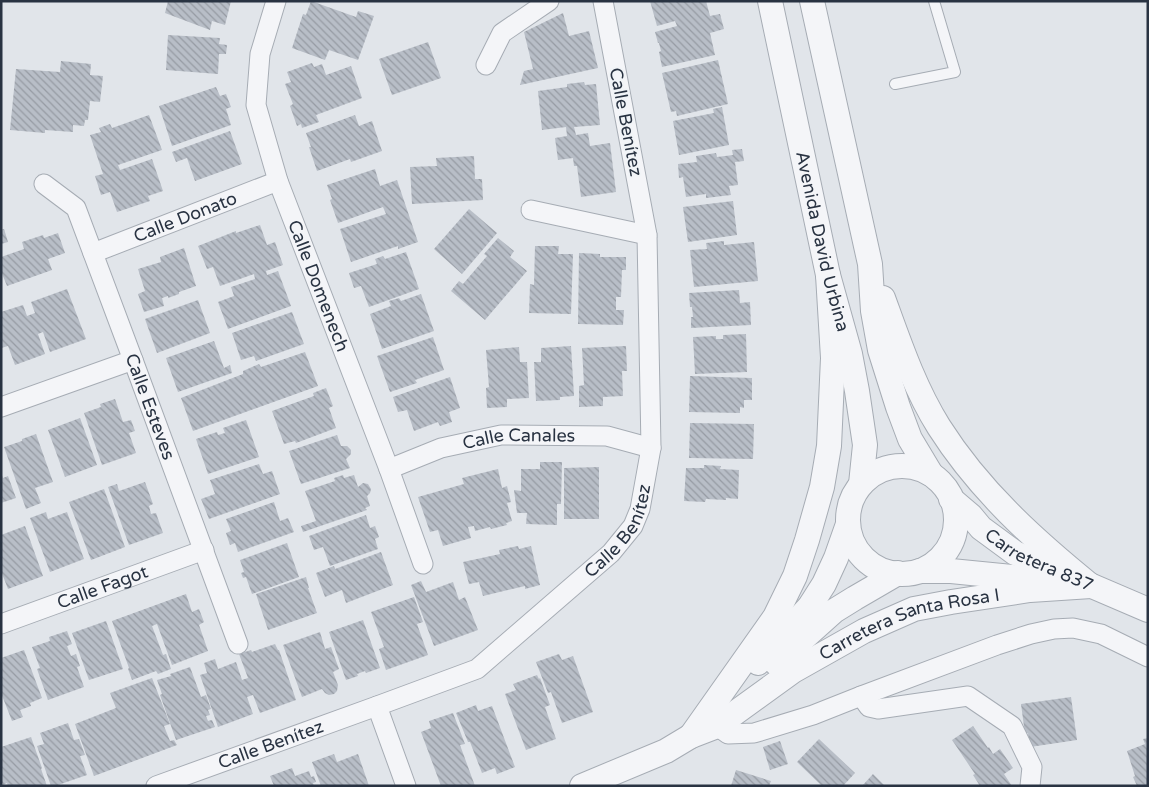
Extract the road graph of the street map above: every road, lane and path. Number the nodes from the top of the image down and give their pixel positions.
1 (276, 1) edge
2 (549, 1) edge
3 (603, 1) edge
4 (770, 1) edge
5 (812, 1) edge
6 (934, 1) edge
7 (486, 65) dead end
8 (895, 84) dead end
9 (278, 181) junction
10 (44, 184) dead end
11 (531, 210) dead end
12 (647, 235) junction
13 (93, 252) junction
14 (870, 264) junction
15 (828, 275) junction
16 (133, 360) junction
17 (1, 407) edge
18 (651, 448) junction
19 (389, 469) junction
20 (931, 474) junction
21 (862, 484) junction
22 (951, 499) junction
23 (848, 524) junction
24 (204, 550) junction
25 (423, 564) dead end
26 (909, 572) junction
27 (1091, 586) junction
28 (1148, 610) edge
29 (1, 624) edge
30 (238, 644) dead end
31 (1148, 657) edge
32 (861, 696) junction
33 (377, 706) junction
34 (717, 726) junction
35 (691, 736) junction
36 (156, 786) edge
37 (406, 786) edge
38 (582, 786) edge
39 (1030, 786) edge

1 - 9 street, Calle Domenech
2 - 7 street
3 - 12 street, Calle Benítez
4 - 15 street, Avenida David Urbina
5 - 14 street, Avenida David Urbina
6 - 8 lane
9 - 13 street, Calle Donato
9 - 19 street, Calle Domenech
10 - 13 street, Calle Esteves
11 - 12 street
12 - 18 street, Calle Benítez
13 - 16 street, Calle Esteves
14 - 20 street, Avenida David Urbina
14 - 27 street
15 - 21 street, Avenida David Urbina
15 - 35 street
16 - 17 street
16 - 24 street, Calle Esteves
18 - 19 street, Calle Canales
18 - 33 street, Calle Benítez
19 - 25 street, Calle Domenech
20 - 21 street
20 - 22 street
21 - 23 street
22 - 26 street
22 - 27 street, Carretera 837
23 - 26 street
23 - 35 street, Carretera Santa Rosa I
24 - 29 street, Calle Fagot
24 - 30 street, Calle Esteves
26 - 27 street, Carretera 837
26 - 35 street, Carretera Santa Rosa I
27 - 28 street, Carretera Santa Rosa I
27 - 34 street, Carretera Santa Rosa I
31 - 32 street
32 - 34 street
32 - 39 street
33 - 36 street, Calle Benítez
33 - 37 street
34 - 35 street, Carretera Santa Rosa I
35 - 38 street, Carretera Santa Rosa I

